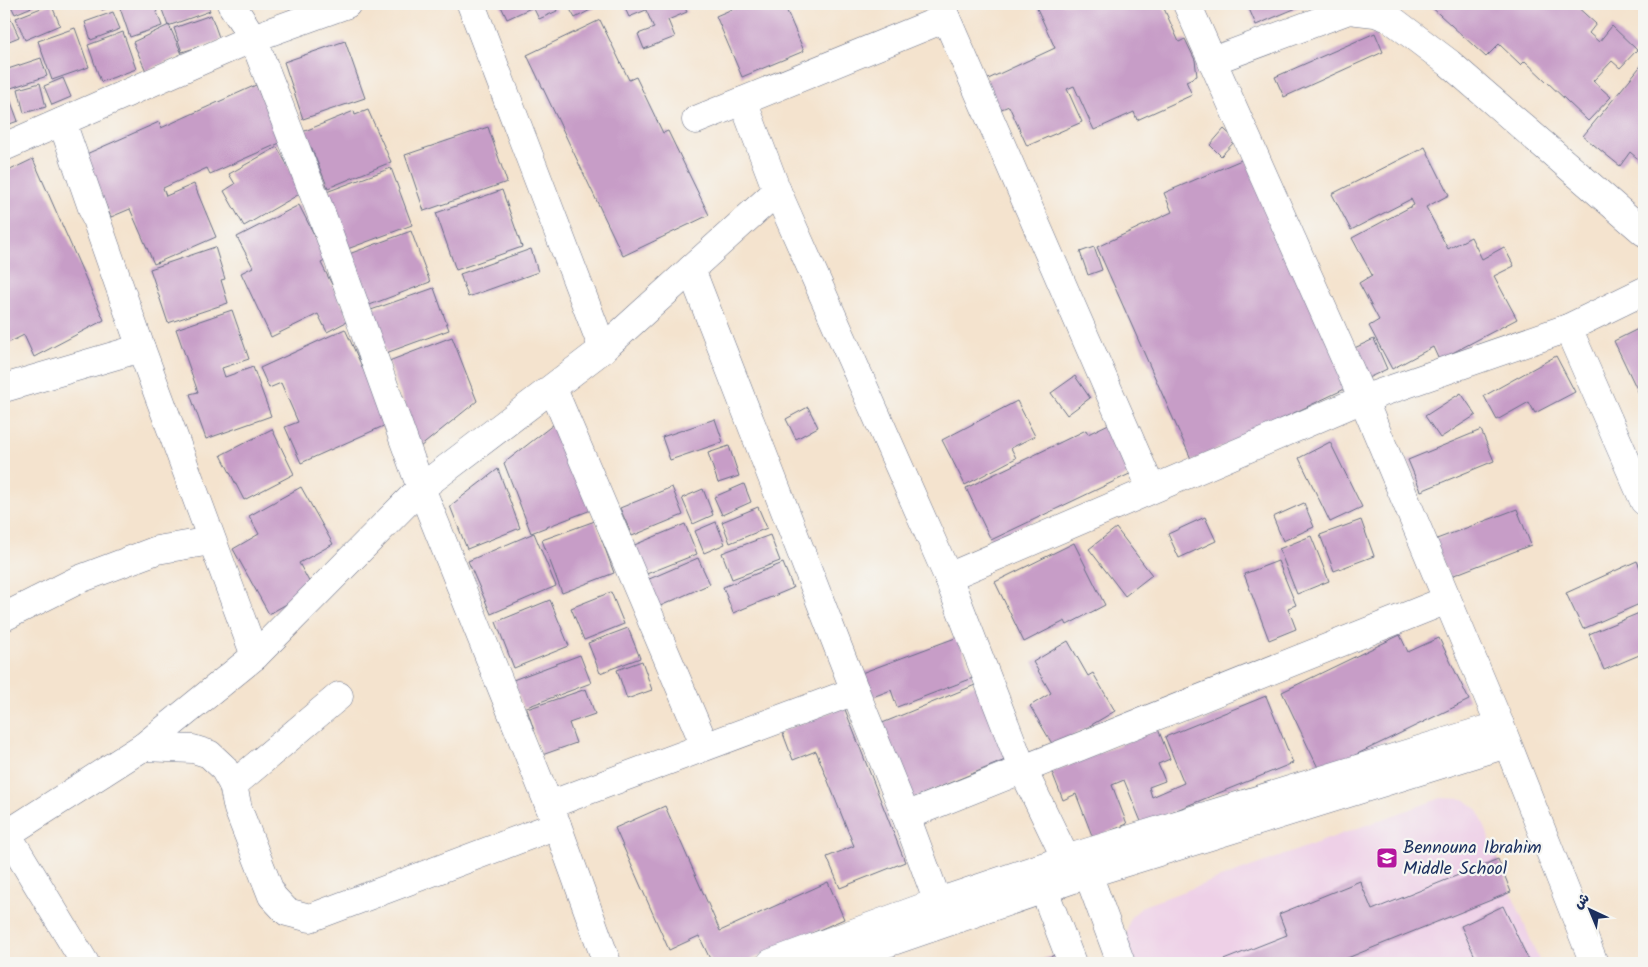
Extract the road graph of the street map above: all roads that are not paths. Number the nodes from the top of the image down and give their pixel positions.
1 (231, 4) edge
2 (347, 4) edge
3 (471, 4) edge
4 (1187, 4) edge
5 (943, 11) edge
6 (254, 38) junction
7 (1212, 61) junction
8 (743, 101) junction
9 (696, 120) dead end
10 (62, 122) junction
11 (4, 147) edge
12 (777, 191) junction
13 (1644, 232) edge
14 (691, 269) junction
15 (1644, 291) edge
16 (1568, 328) junction
17 (141, 348) junction
18 (603, 349) junction
19 (4, 388) edge
20 (553, 389) junction
21 (1363, 399) junction
22 (421, 488) junction
23 (1151, 488) junction
24 (1644, 501) edge
25 (211, 540) junction
26 (948, 577) junction
27 (1447, 600) junction
28 (4, 617) edge
29 (255, 656) junction
30 (855, 691) junction
31 (338, 696) dead end
32 (1504, 735) junction
33 (705, 746) junction
34 (143, 747) junction
35 (1022, 768) junction
36 (232, 785) junction
37 (553, 815) junction
38 (906, 816) junction
39 (5, 833) edge
40 (1077, 866) junction
41 (1044, 890) junction
42 (942, 912) junction
43 (85, 963) edge
44 (607, 963) edge
45 (771, 963) edge
46 (829, 963) edge
47 (1072, 963) edge
48 (1121, 963) edge
49 (1594, 963) edge

1 - 6 street
2 - 6 street
3 - 18 street
4 - 7 street
5 - 8 street
5 - 23 street
6 - 10 street
6 - 22 street
7 - 13 street
7 - 21 street
8 - 9 street
8 - 12 street
10 - 11 street
10 - 17 street
12 - 14 street
12 - 26 street
14 - 18 street
14 - 30 street
15 - 16 street
16 - 21 street
16 - 24 street
17 - 19 street
17 - 25 street
18 - 20 street
20 - 22 street
20 - 33 street
21 - 23 street
21 - 27 street
22 - 29 street
22 - 37 street
23 - 26 street
25 - 28 street
25 - 29 street
26 - 35 street
27 - 32 street
27 - 35 street
29 - 34 street
30 - 33 street
30 - 38 street
31 - 36 street
32 - 40 street
32 - 49 street
33 - 37 street
34 - 36 street
34 - 39 street
35 - 38 street
35 - 40 street
36 - 37 street
37 - 44 street
38 - 42 street
39 - 43 street
40 - 41 street
40 - 42 street
40 - 48 street
41 - 42 street
41 - 47 street
42 - 45 street
42 - 46 street

